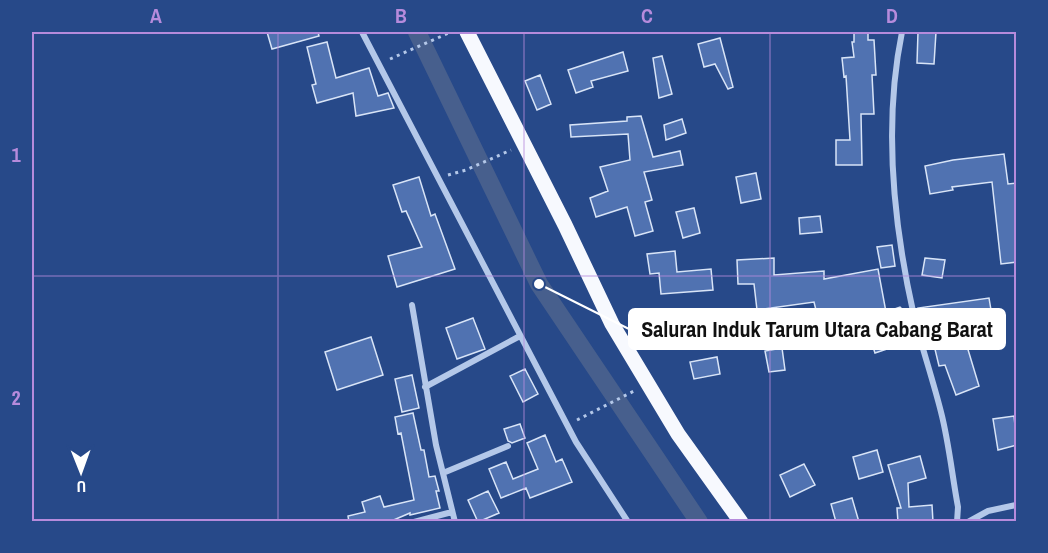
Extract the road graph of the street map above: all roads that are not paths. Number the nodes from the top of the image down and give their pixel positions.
1 (362, 32) edge
2 (467, 32) edge
3 (902, 32) edge
4 (412, 305) dead end
5 (520, 336) junction
6 (425, 387) junction
7 (508, 446) dead end
8 (442, 473) junction
9 (1017, 505) edge
10 (452, 512) junction
11 (414, 522) edge
12 (454, 522) edge
13 (628, 522) edge
14 (741, 522) edge
15 (957, 522) edge
16 (968, 522) edge

1 - 5 street
2 - 14 main road
3 - 15 street
4 - 6 street
5 - 6 street
5 - 13 street
6 - 8 street
7 - 8 street
8 - 10 street
9 - 16 street
10 - 11 street
10 - 12 street

